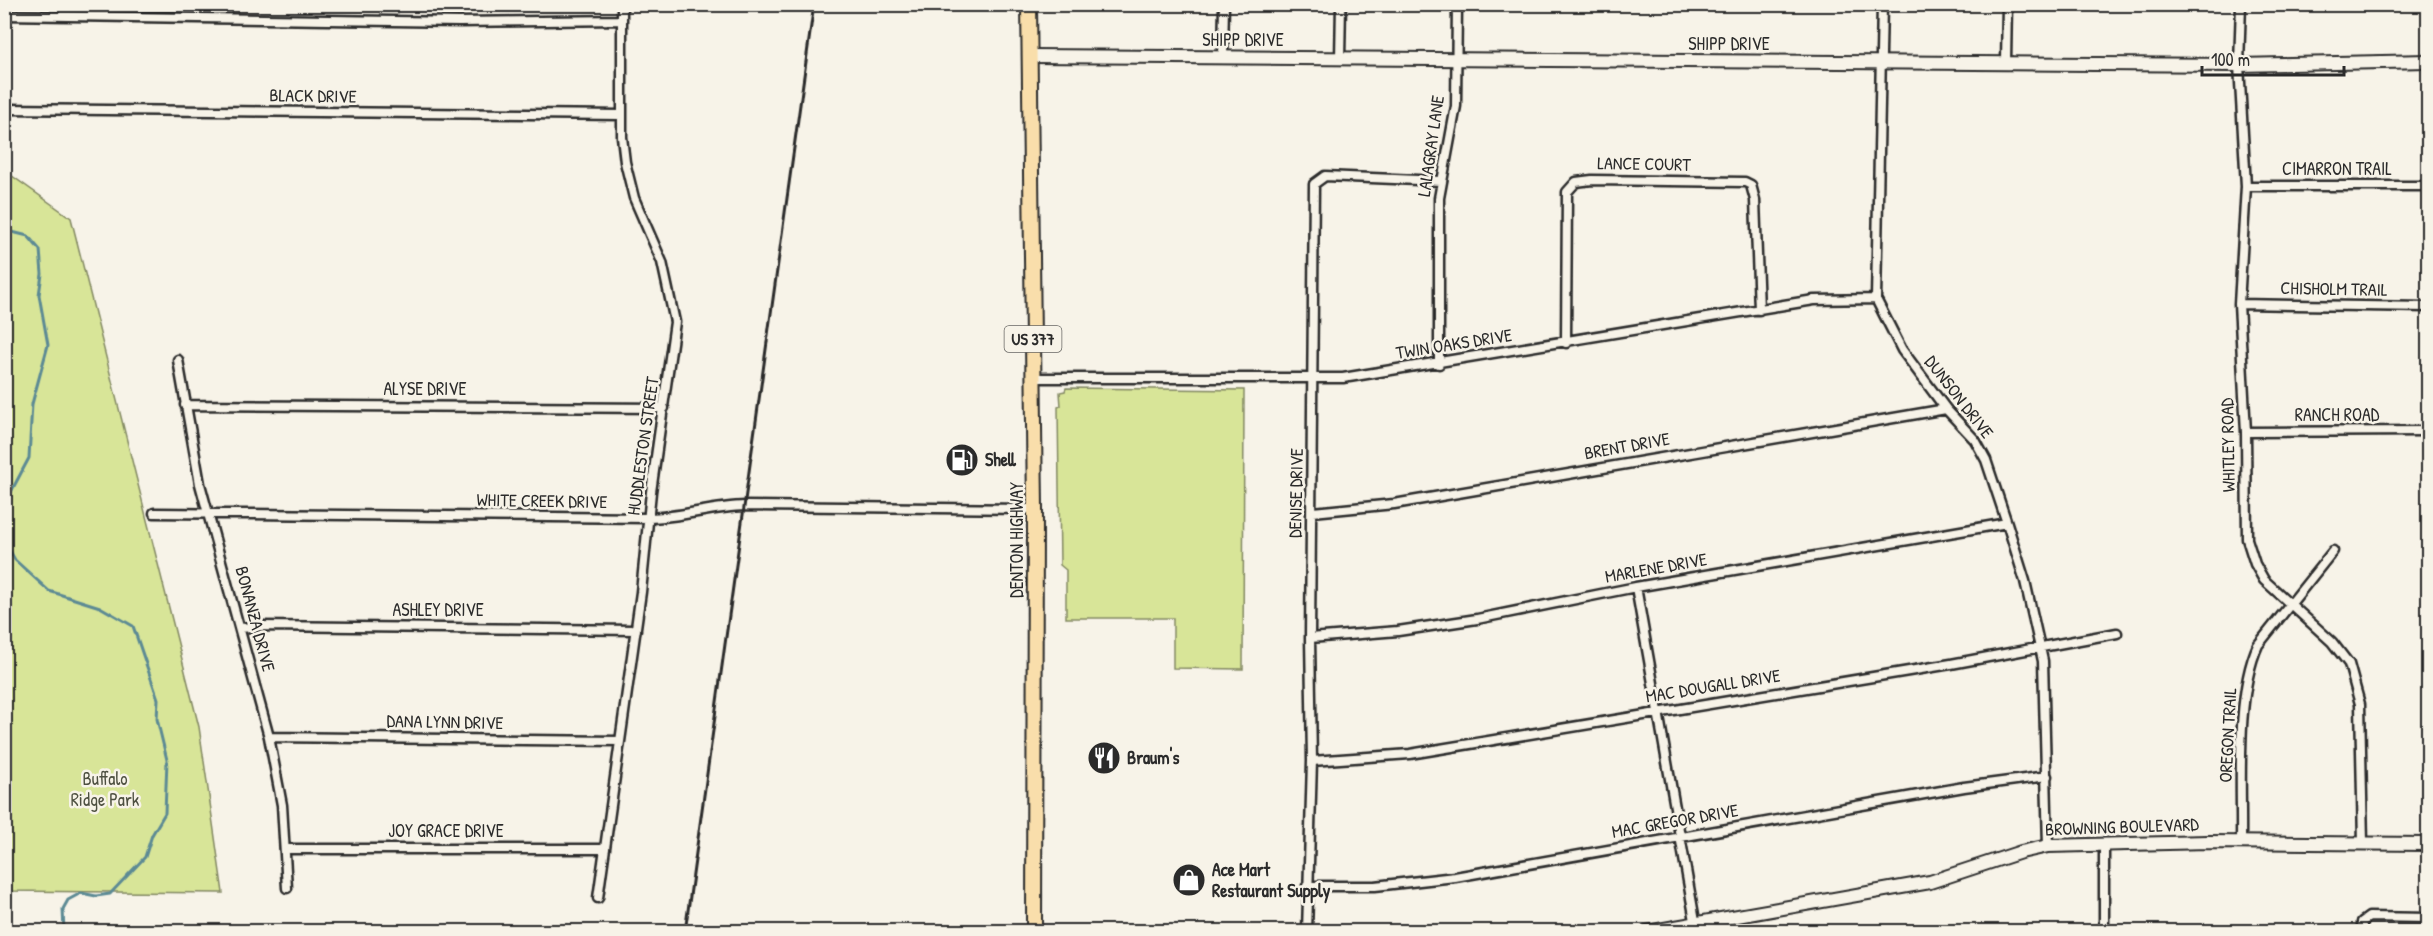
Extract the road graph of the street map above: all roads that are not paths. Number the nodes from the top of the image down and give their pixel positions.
1 (622, 4) edge
2 (1029, 4) edge
3 (1224, 4) edge
4 (1341, 4) edge
5 (1457, 4) edge
6 (1882, 4) edge
7 (2007, 4) edge
8 (2241, 4) edge
9 (4, 15) edge
10 (622, 20) junction
11 (1030, 56) junction
12 (1223, 58) junction
13 (1340, 59) junction
14 (1457, 60) junction
15 (2428, 61) edge
16 (2006, 62) junction
17 (1880, 63) junction
18 (2240, 65) junction
19 (4, 109) edge
20 (622, 115) junction
21 (1441, 181) junction
22 (2246, 186) junction
23 (2428, 186) edge
24 (1876, 299) junction
25 (2239, 303) junction
26 (2428, 307) edge
27 (1759, 309) junction
28 (1566, 343) junction
29 (178, 360) dead end
30 (1439, 364) junction
31 (1034, 378) junction
32 (1314, 379) junction
33 (186, 405) junction
34 (664, 408) junction
35 (1946, 409) junction
36 (2428, 431) edge
37 (2246, 432) junction
38 (1035, 509) junction
39 (1313, 512) junction
40 (154, 513) dead end
41 (209, 513) junction
42 (649, 519) junction
43 (2007, 523) junction
44 (2333, 551) dead end
45 (1636, 587) junction
46 (2290, 606) junction
47 (241, 628) junction
48 (636, 630) junction
49 (2117, 633) dead end
50 (1310, 638) junction
51 (2040, 647) junction
52 (1658, 712) junction
53 (269, 737) junction
54 (620, 741) junction
55 (1312, 761) junction
56 (2047, 776) junction
57 (1681, 836) junction
58 (2241, 843) junction
59 (2363, 843) junction
60 (2428, 844) edge
61 (2104, 845) junction
62 (2048, 846) junction
63 (286, 849) junction
64 (605, 849) junction
65 (1307, 886) junction
66 (287, 888) dead end
67 (598, 898) dead end
68 (2428, 918) edge
69 (1697, 927) edge
70 (1034, 932) edge
71 (1307, 932) edge
72 (1647, 932) edge
73 (2104, 932) edge
74 (2362, 932) edge

1 - 10 street, HUDDLESTON STREET
2 - 11 main road, DENTON HIGHWAY / US 377
3 - 12 street
4 - 13 street
5 - 14 street, LALAGRAY LANE
6 - 17 street, DUNSON DRIVE
7 - 16 street
8 - 18 street, WHITLEY ROAD
9 - 10 street
10 - 20 street, HUDDLESTON STREET
11 - 12 street, SHIPP DRIVE
11 - 31 main road, DENTON HIGHWAY / US 377
12 - 13 street, SHIPP DRIVE
13 - 14 street, SHIPP DRIVE
14 - 17 street, SHIPP DRIVE
14 - 21 street, LALAGRAY LANE
15 - 18 street, SHIPP DRIVE
16 - 17 street, SHIPP DRIVE
16 - 18 street, SHIPP DRIVE
17 - 24 street, DUNSON DRIVE
18 - 22 street, WHITLEY ROAD
19 - 20 street, BLACK DRIVE
20 - 34 street, HUDDLESTON STREET
21 - 30 street, LALAGRAY LANE
21 - 32 street, DENISE DRIVE
22 - 23 street, CIMARRON TRAIL
22 - 25 street, WHITLEY ROAD
24 - 27 street, TWIN OAKS DRIVE
24 - 35 street, DUNSON DRIVE
25 - 26 street, CHISHOLM TRAIL
25 - 37 street, WHITLEY ROAD
27 - 28 street, TWIN OAKS DRIVE
27 - 28 street, LANCE COURT
28 - 30 street, TWIN OAKS DRIVE
29 - 33 street, BONANZA DRIVE
30 - 32 street, TWIN OAKS DRIVE
31 - 32 street, TWIN OAKS DRIVE
31 - 38 main road, DENTON HIGHWAY / US 377
32 - 39 street, DENISE DRIVE
33 - 34 street, ALYSE DRIVE
33 - 41 street, BONANZA DRIVE
34 - 42 street, HUDDLESTON STREET
35 - 39 street, BRENT DRIVE
35 - 43 street, DUNSON DRIVE
36 - 37 street, RANCH ROAD
37 - 46 street, WHITLEY ROAD
38 - 42 street, WHITE CREEK DRIVE
38 - 70 main road, DENTON HIGHWAY / US 377
39 - 50 street, DENISE DRIVE
40 - 41 street, WHITE CREEK DRIVE
41 - 42 street, WHITE CREEK DRIVE
41 - 47 street, BONANZA DRIVE
42 - 48 street, HUDDLESTON STREET
43 - 45 street, MARLENE DRIVE
43 - 51 street, DUNSON DRIVE
44 - 46 street, OREGON TRAIL
45 - 50 street, MARLENE DRIVE
45 - 52 street
46 - 58 street, OREGON TRAIL
46 - 59 street, WHITLEY ROAD
47 - 48 street, ASHLEY DRIVE
47 - 53 street, BONANZA DRIVE
48 - 54 street, HUDDLESTON STREET
49 - 51 street, MAC DOUGALL DRIVE
50 - 55 street, DENISE DRIVE
51 - 52 street, MAC DOUGALL DRIVE
51 - 56 street, DUNSON DRIVE
52 - 55 street, MAC DOUGALL DRIVE
52 - 57 street
53 - 54 street, DANA LYNN DRIVE
53 - 63 street, BONANZA DRIVE
54 - 64 street, HUDDLESTON STREET
55 - 65 street, DENISE DRIVE
56 - 57 street, MAC GREGOR DRIVE
56 - 62 street, DUNSON DRIVE
57 - 65 street, MAC GREGOR DRIVE
57 - 69 street
58 - 59 street, BROWNING BOULEVARD
58 - 61 street, BROWNING BOULEVARD
59 - 60 street, BROWNING BOULEVARD
61 - 62 street, BROWNING BOULEVARD
61 - 73 street
62 - 69 street, BROWNING BOULEVARD
63 - 64 street, JOY GRACE DRIVE
63 - 66 street, BONANZA DRIVE
64 - 67 street, HUDDLESTON STREET
65 - 71 street, DENISE DRIVE
68 - 74 street
69 - 72 street, BROWNING BOULEVARD

